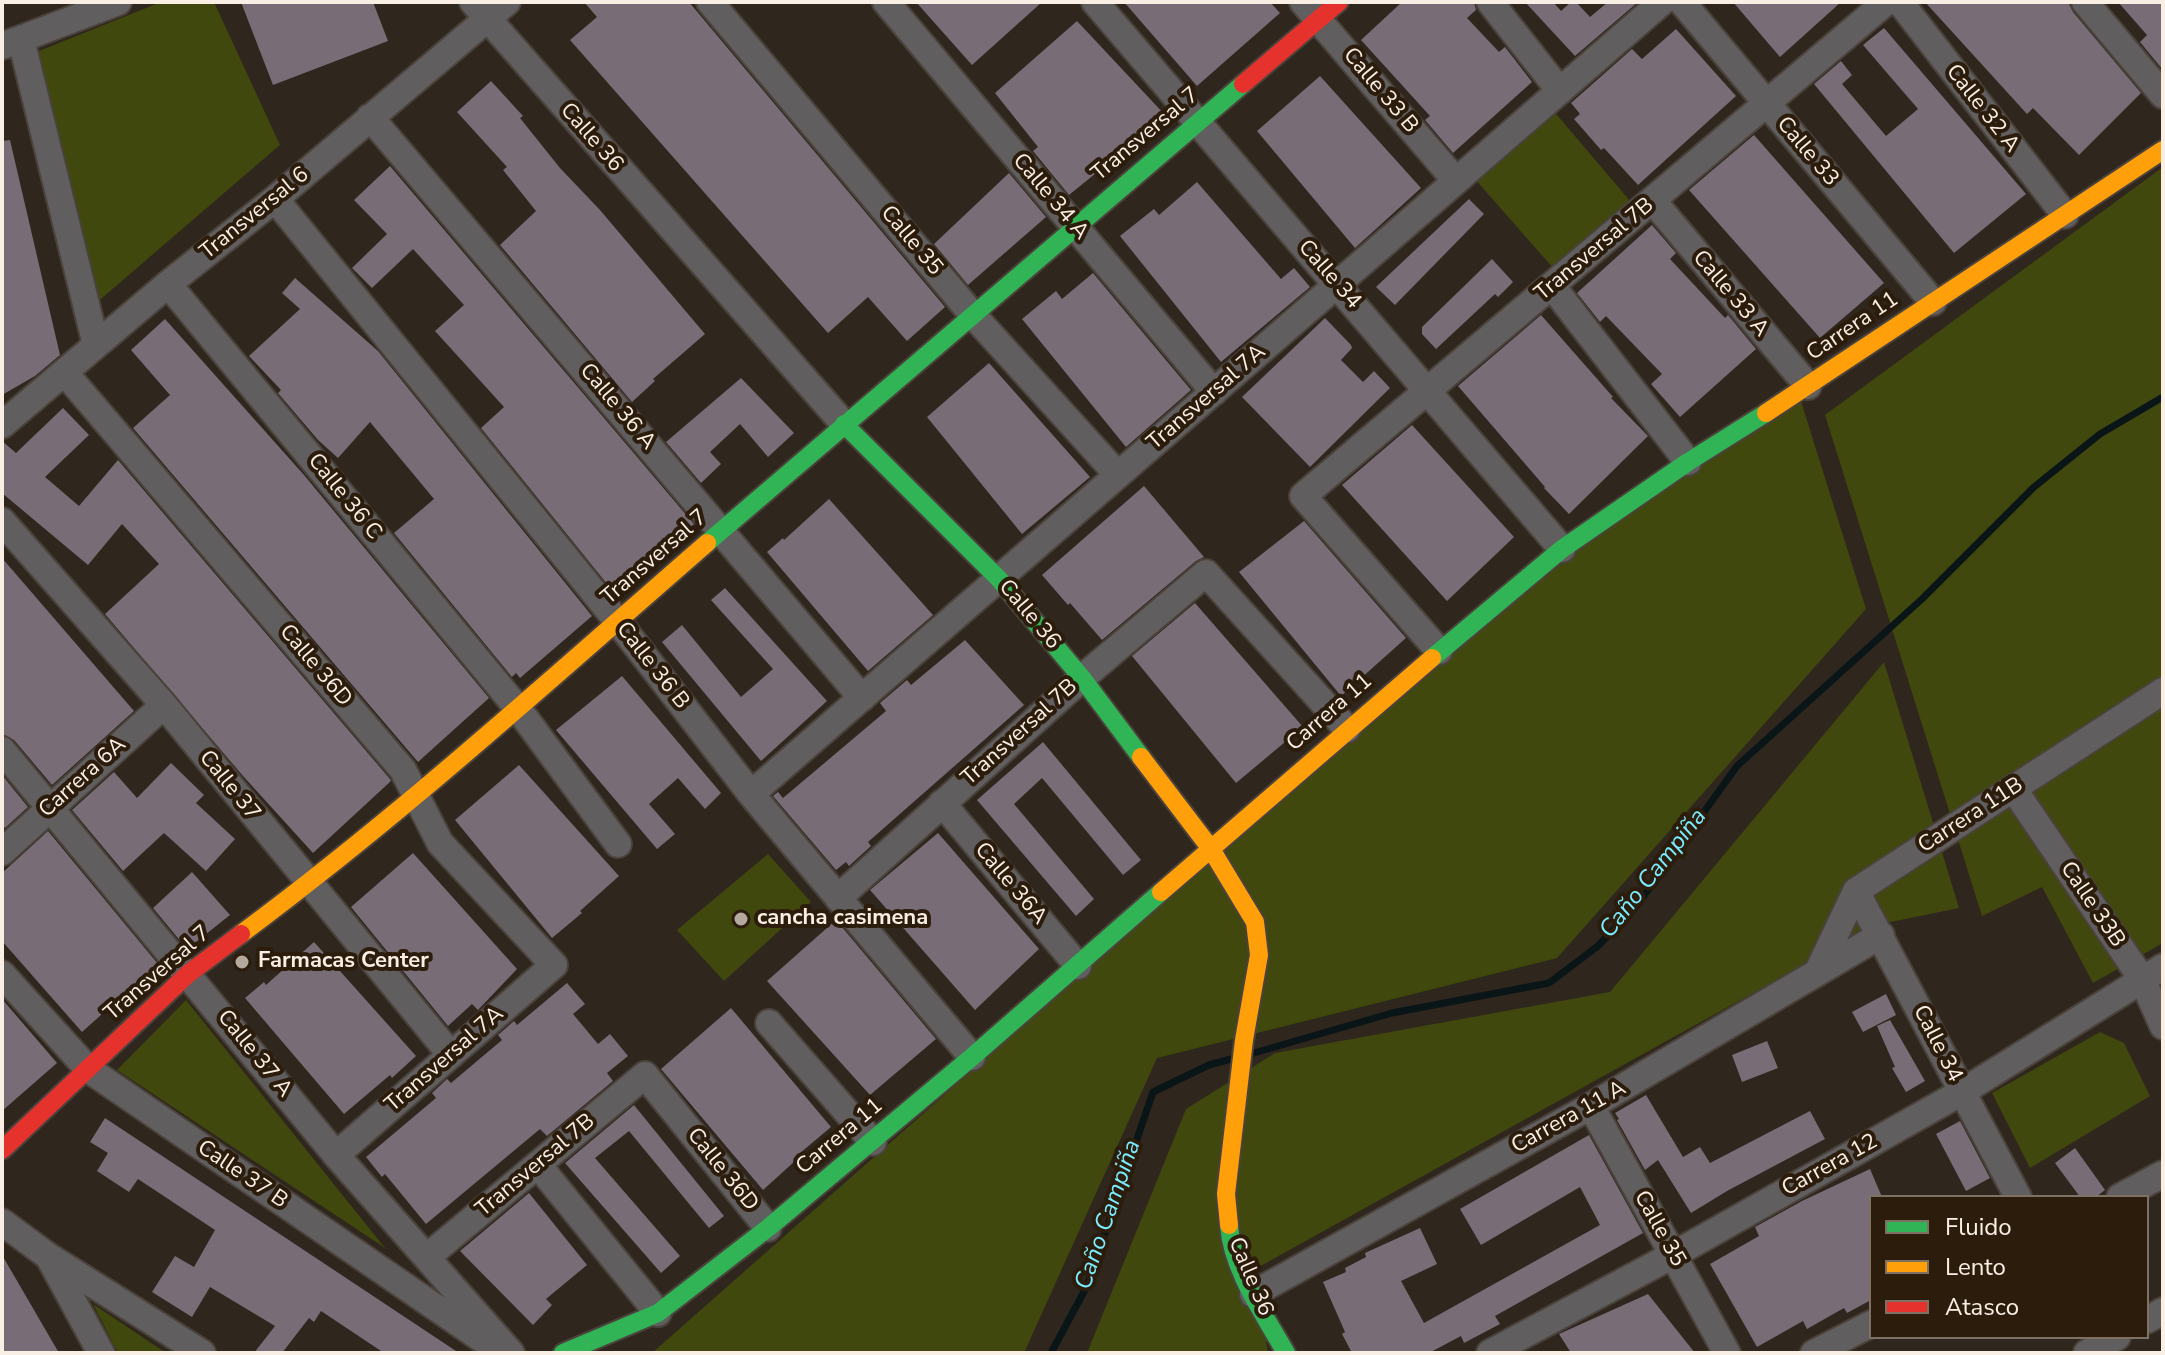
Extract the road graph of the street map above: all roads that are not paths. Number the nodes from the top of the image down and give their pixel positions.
1 (118, 2) edge
2 (507, 2) edge
3 (710, 2) edge
4 (886, 2) edge
5 (1095, 2) edge
6 (1339, 2) edge
7 (1490, 2) edge
8 (1662, 2) edge
9 (1682, 2) edge
10 (1886, 2) edge
11 (1900, 2) edge
12 (2085, 2) edge
13 (480, 11) edge
14 (1311, 11) edge
15 (12, 42) edge
16 (1560, 91) junction
17 (2163, 95) edge
18 (1767, 105) junction
19 (370, 117) junction
20 (1198, 122) junction
21 (2163, 150) edge
22 (1456, 181) junction
23 (275, 199) junction
24 (1653, 201) junction
25 (2065, 215) junction
26 (1075, 226) junction
27 (168, 284) junction
28 (1337, 284) junction
29 (1552, 286) junction
30 (1933, 302) junction
31 (972, 314) junction
32 (96, 345) junction
33 (65, 373) junction
34 (1808, 386) junction
35 (1429, 390) junction
36 (1214, 392) junction
37 (844, 424) junction
38 (2, 425) edge
39 (1688, 462) junction
40 (1118, 475) junction
41 (2, 521) edge
42 (722, 531) junction
43 (1562, 549) junction
44 (999, 579) junction
45 (618, 622) junction
46 (1439, 651) junction
47 (1082, 678) junction
48 (2163, 691) edge
49 (862, 698) junction
50 (164, 705) junction
51 (519, 710) junction
52 (1347, 729) junction
53 (2, 750) edge
54 (2013, 788) junction
55 (751, 794) junction
56 (417, 796) junction
57 (942, 803) junction
58 (51, 807) junction
59 (618, 844) dead end
60 (1211, 849) junction
61 (2, 852) edge
62 (309, 884) junction
63 (1856, 891) junction
64 (838, 898) junction
65 (1881, 935) junction
66 (554, 965) joint
67 (1078, 966) junction
68 (1817, 973) junction
69 (2153, 973) edge
70 (2, 974) edge
71 (188, 974) junction
72 (769, 1023) dead end
73 (2163, 1026) edge
74 (451, 1055) junction
75 (972, 1057) junction
76 (88, 1069) junction
77 (645, 1075) joint
78 (1962, 1092) junction
79 (1591, 1106) junction
80 (873, 1142) junction
81 (2, 1150) edge
82 (336, 1155) junction
83 (538, 1165) junction
84 (2163, 1174) edge
85 (2017, 1195) edge
86 (2124, 1195) edge
87 (2, 1222) edge
88 (768, 1228) junction
89 (1673, 1255) junction
90 (48, 1256) junction
91 (427, 1257) junction
92 (1253, 1294) junction
93 (658, 1313) junction
94 (1869, 1325) edge
95 (101, 1353) edge
96 (202, 1353) edge
97 (502, 1353) edge
98 (511, 1353) edge
99 (563, 1353) edge
100 (1286, 1353) edge
101 (1490, 1353) edge
102 (1727, 1353) edge
103 (1814, 1353) edge

1 - 15 street
2 - 13 street, Transversal 6
3 - 31 street, Calle 35
4 - 26 street, Calle 34 A
5 - 20 street, Calle 34
6 - 14 street, Transversal 7
7 - 16 street
8 - 16 street, Transversal 7A
9 - 18 street, Calle 33
10 - 18 street, Transversal 7B
11 - 25 street, Calle 32 A
12 - 17 street
13 - 19 street, Transversal 6
13 - 37 street, Calle 36
14 - 20 street, Transversal 7
14 - 22 street, Calle 33 B
15 - 32 street
16 - 22 street, Transversal 7A
18 - 24 street, Transversal 7B
18 - 30 street, Calle 33
19 - 23 street, Transversal 6
19 - 42 street, Calle 36 A
20 - 26 street, Transversal 7
20 - 28 street, Calle 34
21 - 25 street, Carrera 11
22 - 28 street, Transversal 7A
23 - 27 street, Transversal 6
23 - 45 street, Calle 36 B
24 - 29 street, Transversal 7B
24 - 34 street, Calle 33 A
25 - 30 street, Carrera 11
26 - 31 street, Transversal 7
26 - 36 street, Calle 34 A
27 - 32 street, Transversal 6
27 - 51 street, Calle 36 C
28 - 35 street, Calle 34
28 - 36 street, Transversal 7A
29 - 35 street, Transversal 7B
29 - 39 street
30 - 34 street, Carrera 11
31 - 37 street, Transversal 7
31 - 40 street, Calle 35
32 - 33 street, Transversal 6
33 - 38 street, Transversal 6
33 - 56 street, Calle 36D
34 - 39 street, Carrera 11
35 - 43 street, Calle 34
35 - 46 street, Transversal 7B
36 - 40 street, Transversal 7A
37 - 42 street, Transversal 7
37 - 44 street, Calle 36
39 - 43 street, Carrera 11
40 - 44 street, Transversal 7A
41 - 50 street, Calle 37
42 - 45 street, Transversal 7
42 - 49 street, Calle 36 A
43 - 46 street, Carrera 11
44 - 47 street, Calle 36
44 - 49 street, Transversal 7A
45 - 51 street, Transversal 7
45 - 55 street, Calle 36 B
46 - 52 street, Carrera 11
47 - 52 street, Transversal 7B
47 - 57 street, Transversal 7B
47 - 60 street, Calle 36
48 - 54 street, Carrera 11B
49 - 55 street, Transversal 7A
50 - 58 street, Carrera 6A
50 - 62 street, Calle 37
51 - 56 street, Transversal 7
51 - 59 street, Calle 36 C
52 - 60 street, Carrera 11
53 - 58 street, Calle 37 A
54 - 63 street, Carrera 11B
54 - 69 street, Calle 33B
55 - 64 street, Calle 36 B
56 - 62 street, Transversal 7
56 - 66 street, Calle 36D
57 - 64 street, Transversal 7B
57 - 67 street, Calle 36A
58 - 61 street, Carrera 6A
58 - 71 street, Calle 37 A
60 - 67 street, Carrera 11
60 - 92 street, Calle 36
62 - 71 street, Transversal 7
62 - 74 street, Calle 37
63 - 65 street, Calle 34
63 - 68 street
64 - 75 street, Calle 36 B
65 - 68 street, Carrera 11 A
65 - 78 street, Calle 34
66 - 74 street, Transversal 7A
67 - 75 street, Carrera 11
68 - 79 street, Carrera 11 A
69 - 73 street, Calle 33B
69 - 78 street, Carrera 12
70 - 76 street, Calle 37 B
71 - 76 street, Transversal 7
71 - 82 street, Calle 37 A
72 - 80 street
74 - 82 street, Transversal 7A
75 - 80 street, Carrera 11
76 - 81 street, Transversal 7
76 - 97 street, Calle 37 B
77 - 83 street, Transversal 7B
77 - 88 street, Calle 36D
78 - 85 street, Calle 34
78 - 89 street, Carrera 12
79 - 89 street, Calle 35
79 - 92 street, Carrera 11 A
80 - 88 street, Carrera 11
82 - 91 street, Calle 37 A
83 - 91 street, Transversal 7B
83 - 93 street
84 - 86 street
87 - 90 street
88 - 93 street, Carrera 11
89 - 101 street, Carrera 12
89 - 102 street, Calle 35
90 - 95 street
90 - 96 street
91 - 98 street, Calle 37 A
92 - 100 street, Calle 36
93 - 99 street, Carrera 11
94 - 103 street

